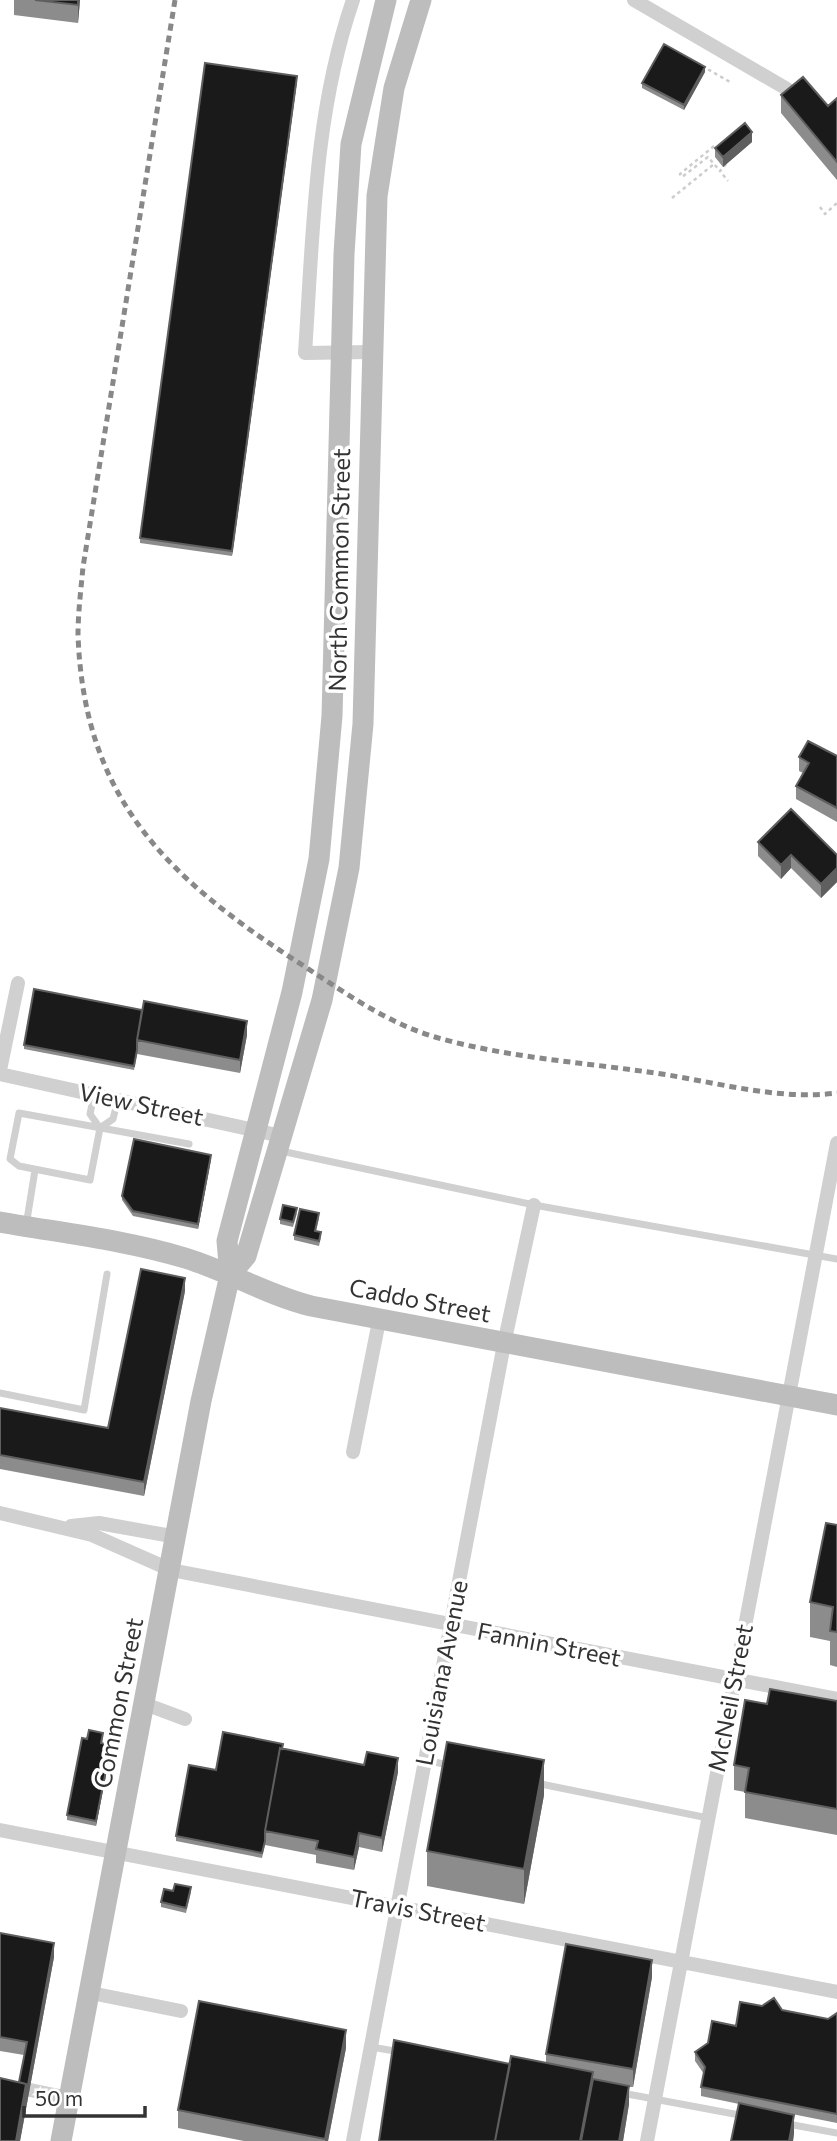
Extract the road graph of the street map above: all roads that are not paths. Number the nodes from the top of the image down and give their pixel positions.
1 (353, 0) edge
2 (386, 0) edge
3 (421, 0) edge
4 (634, 0) edge
5 (787, 89) edge
6 (341, 352) junction
7 (371, 352) junction
8 (18, 983) dead end
9 (0, 1072) edge
10 (94, 1095) junction
11 (118, 1100) junction
12 (100, 1128) junction
13 (255, 1129) junction
14 (279, 1143) junction
15 (837, 1143) edge
16 (189, 1144) dead end
17 (35, 1170) junction
18 (534, 1205) junction
19 (0, 1222) edge
20 (26, 1226) junction
21 (816, 1254) junction
22 (837, 1259) edge
23 (107, 1274) dead end
24 (230, 1275) junction
25 (379, 1321) junction
26 (504, 1344) junction
27 (0, 1393) edge
28 (788, 1396) junction
29 (837, 1405) edge
30 (354, 1452) dead end
31 (0, 1513) edge
32 (62, 1526) junction
33 (177, 1537) junction
34 (171, 1570) junction
35 (451, 1626) junction
36 (735, 1679) junction
37 (837, 1699) edge
38 (145, 1704) junction
39 (185, 1719) dead end
40 (425, 1760) junction
41 (462, 1768) edge
42 (525, 1781) edge
43 (708, 1818) junction
44 (0, 1830) edge
45 (116, 1854) junction
46 (397, 1907) junction
47 (681, 1961) junction
48 (837, 1992) edge
49 (91, 1993) junction
50 (181, 2011) dead end
51 (371, 2046) junction
52 (416, 2055) edge
53 (20, 2088) edge
54 (618, 2092) edge
55 (69, 2098) junction
56 (655, 2098) junction
57 (750, 2116) edge
58 (777, 2122) edge
59 (837, 2133) edge
60 (61, 2141) edge
61 (353, 2141) edge
62 (647, 2141) edge

1 - 6 street
2 - 6 main road, North Common Street
3 - 7 main road, North Common Street
4 - 5 street
6 - 7 street
6 - 13 main road, North Common Street
7 - 14 main road, North Common Street
8 - 9 street
9 - 10 street, View Street
10 - 11 street, View Street
10 - 12 lane
11 - 12 lane
11 - 13 street, View Street
12 - 16 lane
12 - 17 lane
12 - 17 lane
13 - 14 street, View Street
13 - 24 main road, Common Street
14 - 18 lane
14 - 24 main road, Common Street
15 - 21 street, McNeil Street
17 - 20 lane
18 - 21 lane
18 - 26 street, Louisiana Avenue
19 - 20 main road, Caddo Street
20 - 24 main road, Caddo Street
21 - 22 lane
21 - 28 street, McNeil Street
23 - 27 lane
24 - 25 main road, Caddo Street
24 - 33 main road, Common Street
25 - 26 main road, Caddo Street
25 - 30 street
26 - 28 main road, Caddo Street
26 - 35 street, Louisiana Avenue
28 - 29 main road, Caddo Street
28 - 36 street, McNeil Street
31 - 32 street, Fannin Street
32 - 33 street, Fannin Street
32 - 34 street, Fannin Street
33 - 34 main road, Common Street
34 - 35 street, Fannin Street
34 - 38 main road, Common Street
35 - 36 street, Fannin Street
35 - 40 street, Louisiana Avenue
36 - 37 street, Fannin Street
36 - 43 street, McNeil Street
38 - 39 street
38 - 45 main road, Common Street
40 - 41 lane
40 - 46 street, Louisiana Avenue
42 - 43 lane
43 - 47 street, McNeil Street
44 - 45 street, Travis Street
45 - 46 street, Travis Street
45 - 49 main road, Common Street
46 - 47 street, Travis Street
46 - 51 street, Louisiana Avenue
47 - 48 street, Travis Street
47 - 56 street, McNeil Street
49 - 50 street
49 - 55 main road, Common Street
51 - 52 lane
51 - 61 street, Louisiana Avenue
53 - 55 street
54 - 56 lane
55 - 60 main road, Common Street
56 - 57 lane
56 - 62 street, McNeil Street
58 - 59 lane

